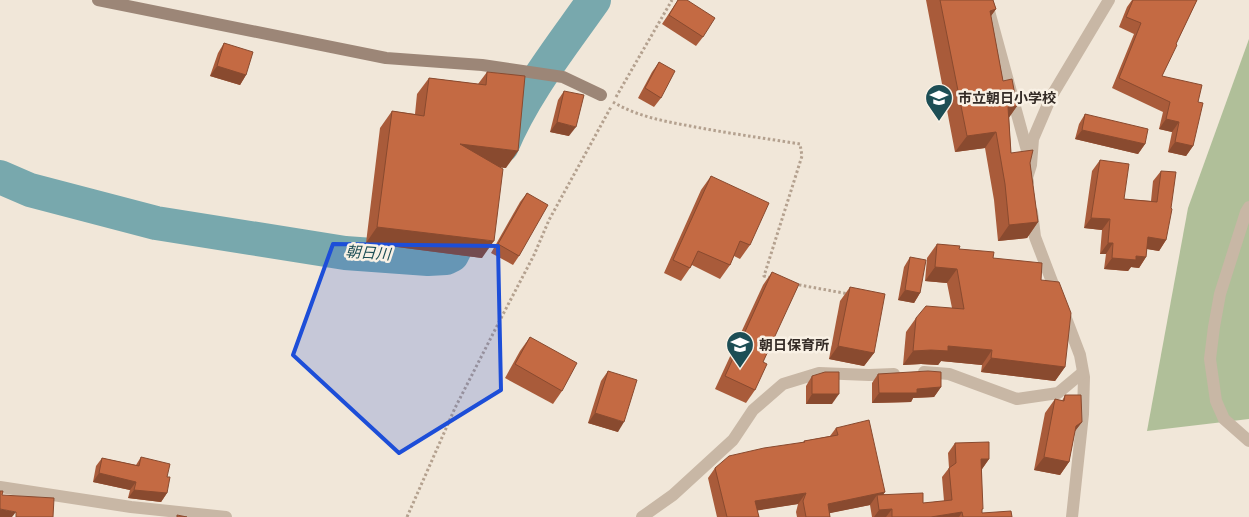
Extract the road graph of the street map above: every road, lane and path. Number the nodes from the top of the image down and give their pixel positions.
1 (98, 0) edge
2 (672, 0) edge
3 (986, 0) edge
4 (1109, 0) edge
5 (601, 95) joint
6 (614, 102) junction
7 (1031, 166) junction
8 (1249, 207) edge
9 (778, 280) edge
10 (794, 284) edge
11 (853, 295) edge
12 (1082, 373) junction
13 (1249, 441) edge
14 (0, 487) edge
15 (226, 517) edge
16 (407, 517) edge
17 (642, 517) edge
18 (1072, 517) edge

1 - 5 street
2 - 6 path
3 - 7 street
4 - 7 street
5 - 6 path
6 - 9 path
6 - 16 path
7 - 12 street
8 - 13 street
10 - 11 path
12 - 17 street
12 - 18 street
14 - 15 street

